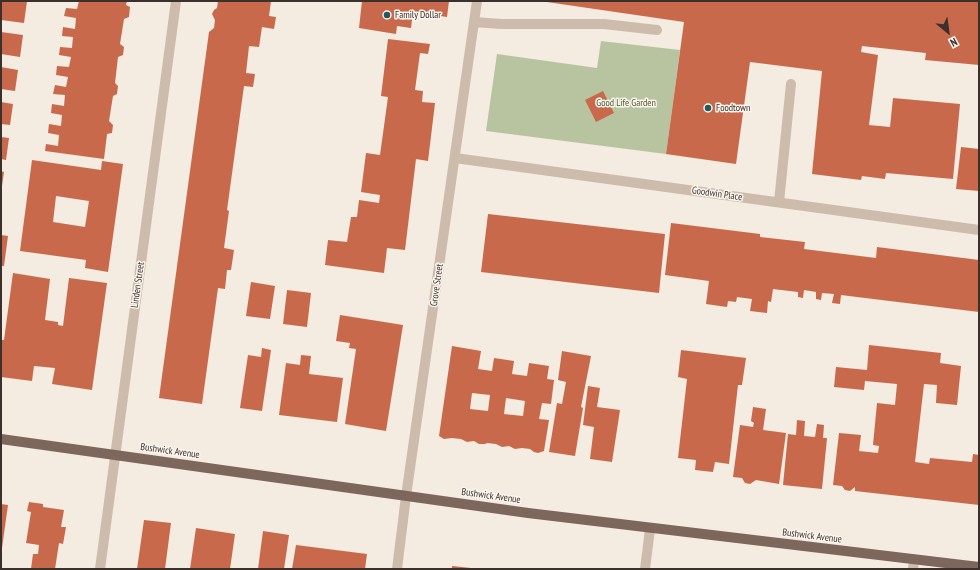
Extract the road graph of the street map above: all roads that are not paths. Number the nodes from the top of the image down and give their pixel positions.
1 (176, 1) edge
2 (477, 1) edge
3 (474, 22) junction
4 (657, 30) dead end
5 (791, 84) dead end
6 (455, 158) junction
7 (779, 202) junction
8 (979, 230) edge
9 (1, 440) edge
10 (115, 455) junction
11 (406, 496) junction
12 (650, 528) junction
13 (914, 564) edge
14 (979, 567) edge
15 (100, 569) edge
16 (397, 569) edge
17 (645, 569) edge

1 - 10 street, Linden Street
2 - 3 street, Grove Street
3 - 4 street
3 - 6 street, Grove Street
5 - 7 street
6 - 7 street, Goodwin Place
6 - 11 street, Grove Street
7 - 8 street, Goodwin Place
9 - 10 main road, Bushwick Avenue
10 - 11 main road, Bushwick Avenue
10 - 15 street, Linden Street
11 - 12 main road, Bushwick Avenue
11 - 16 street, Grove Street
12 - 13 main road, Bushwick Avenue
12 - 17 street
13 - 14 main road, Bushwick Avenue

